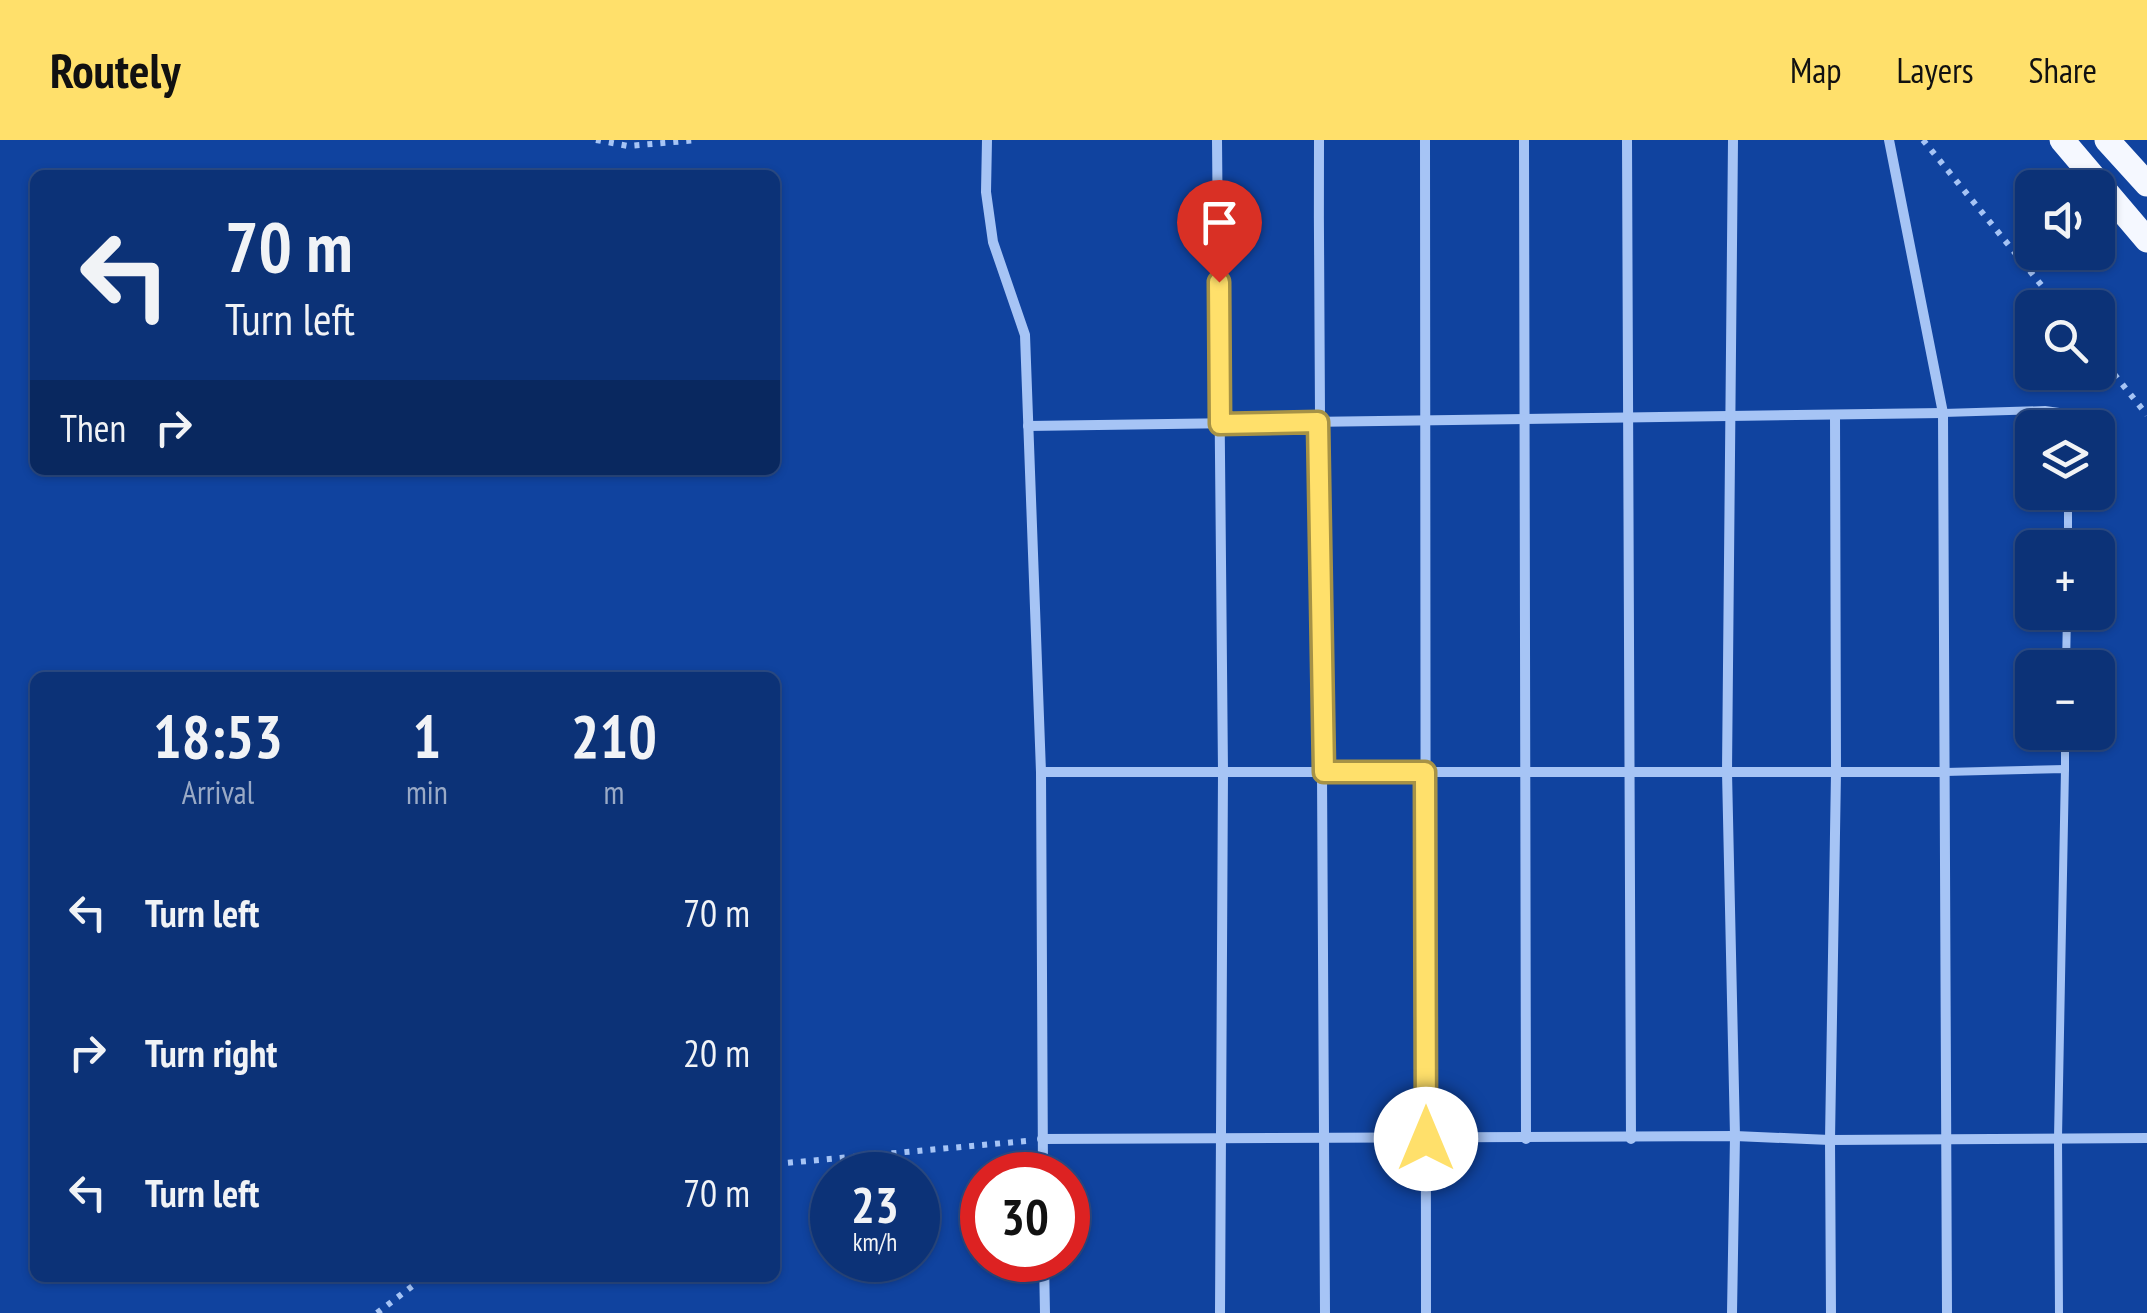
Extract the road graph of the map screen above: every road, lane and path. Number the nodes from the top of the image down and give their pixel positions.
1 (596, 140) edge
2 (698, 140) edge
3 (987, 140) edge
4 (1217, 140) edge
5 (1320, 140) edge
6 (1425, 140) edge
7 (1524, 140) edge
8 (1627, 140) edge
9 (1733, 140) edge
10 (1889, 140) edge
11 (1923, 140) edge
12 (2062, 140) edge
13 (2107, 140) edge
14 (2147, 184) edge
15 (2147, 240) edge
16 (2045, 290) edge
17 (2115, 375) edge
18 (2015, 411) edge
19 (1943, 413) junction
20 (1835, 414) junction
21 (2147, 414) edge
22 (1729, 416) junction
23 (1628, 418) junction
24 (1525, 420) junction
25 (1424, 421) junction
26 (1318, 422) junction
27 (1220, 424) junction
28 (1028, 426) junction
29 (2065, 750) edge
30 (2064, 770) junction
31 (1040, 772) junction
32 (1223, 772) junction
33 (1324, 772) junction
34 (1425, 772) junction
35 (1526, 772) junction
36 (1630, 772) junction
37 (1727, 772) junction
38 (1836, 772) junction
39 (1945, 772) junction
40 (1734, 1136) junction
41 (1946, 1138) junction
42 (2058, 1138) junction
43 (2147, 1138) edge
44 (1042, 1139) junction
45 (1220, 1139) junction
46 (1325, 1139) junction
47 (1426, 1139) junction
48 (1526, 1139) junction
49 (1631, 1139) junction
50 (1830, 1140) junction
51 (1042, 1152) edge
52 (780, 1164) edge
53 (418, 1282) edge
54 (1044, 1282) edge
55 (378, 1313) edge
56 (1045, 1313) edge
57 (1220, 1313) edge
58 (1325, 1313) edge
59 (1426, 1313) edge
60 (1732, 1313) edge
61 (1831, 1313) edge
62 (1947, 1313) edge
63 (2059, 1313) edge

1 - 2 path
3 - 28 street
4 - 27 street
5 - 26 street
6 - 25 street
7 - 24 street
8 - 23 street
9 - 22 street
10 - 19 street
11 - 16 path
12 - 15 main road
13 - 14 main road
17 - 21 path
18 - 19 lane
19 - 20 street
19 - 39 street
20 - 22 street
20 - 38 street
22 - 23 street
22 - 37 street
23 - 24 street
23 - 36 street
24 - 25 street
24 - 35 street
25 - 26 street
25 - 34 street
26 - 27 street
26 - 33 street
27 - 28 street
27 - 32 street
28 - 31 street
29 - 30 lane
30 - 39 lane
30 - 42 lane
31 - 32 street
31 - 44 street
32 - 33 street
32 - 45 street
33 - 34 street
33 - 46 street
34 - 35 street
34 - 47 street
35 - 36 street
35 - 48 street
36 - 37 street
36 - 49 street
37 - 38 street
37 - 40 street
38 - 39 street
38 - 50 street
39 - 41 street
40 - 49 street
40 - 50 street
40 - 60 street
41 - 42 street
41 - 50 street
41 - 62 street
42 - 43 street
42 - 63 lane
44 - 45 street
44 - 51 street
44 - 52 path
45 - 46 street
45 - 57 street
46 - 47 street
46 - 58 street
47 - 48 street
47 - 59 street
48 - 49 street
50 - 61 street
53 - 55 path
54 - 56 street

